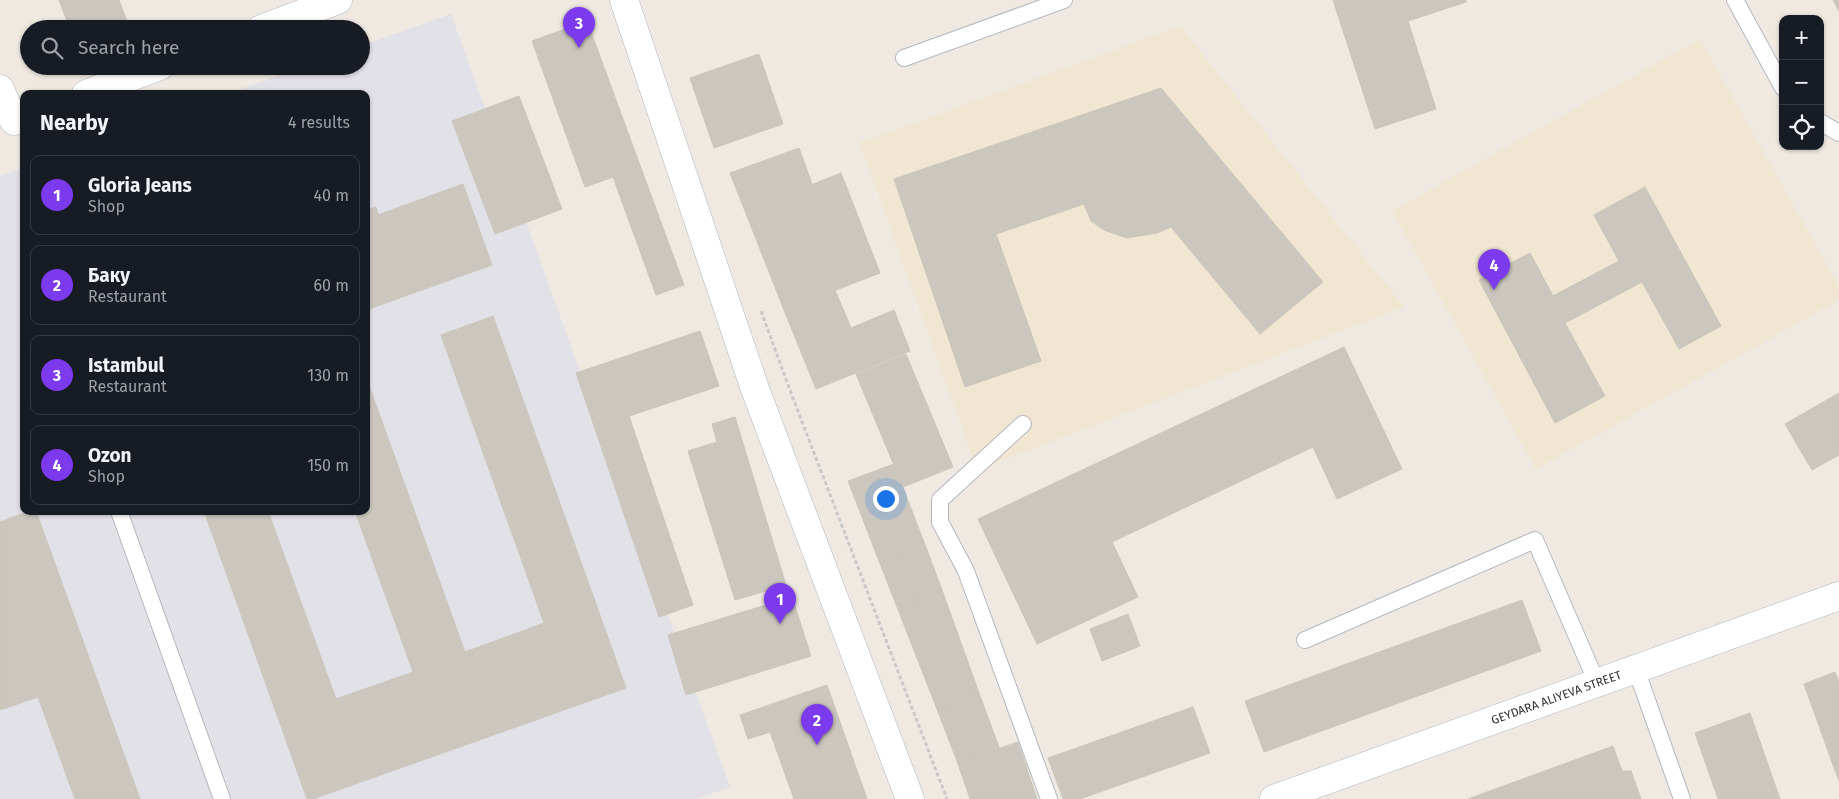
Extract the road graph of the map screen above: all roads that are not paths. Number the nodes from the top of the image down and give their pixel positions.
1 (338, 0) edge
2 (624, 0) edge
3 (1064, 0) edge
4 (1735, 0) edge
5 (285, 20) edge
6 (904, 58) dead end
7 (136, 75) edge
8 (1779, 81) edge
9 (0, 89) edge
10 (97, 90) edge
11 (12, 121) edge
12 (1824, 124) edge
13 (1839, 133) edge
14 (1024, 424) dead end
15 (120, 515) edge
16 (1839, 596) edge
17 (1306, 640) dead end
18 (1636, 669) junction
19 (1597, 683) junction
20 (222, 799) edge
21 (910, 799) edge
22 (1050, 799) edge
23 (1274, 799) edge
24 (1682, 799) edge

1 - 5 street
2 - 21 street
3 - 6 lane
4 - 8 lane
7 - 10 street
9 - 11 street
12 - 13 lane
14 - 22 lane
15 - 20 lane
16 - 18 street, GEYDARA ALIYEVA STREET
17 - 19 lane
18 - 19 street, GEYDARA ALIYEVA STREET
18 - 24 lane
19 - 23 street, GEYDARA ALIYEVA STREET

